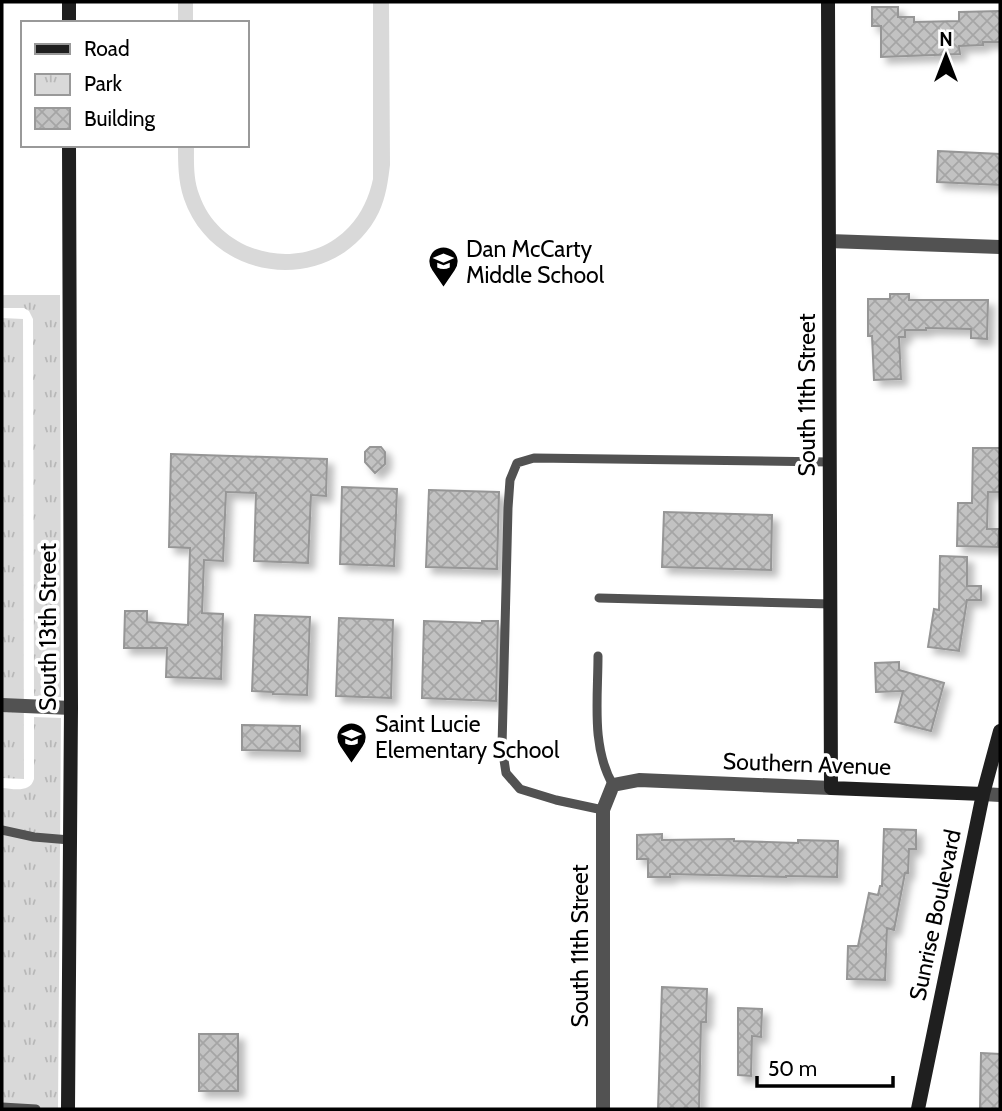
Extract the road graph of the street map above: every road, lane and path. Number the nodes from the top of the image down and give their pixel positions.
1 (69, 2) edge
2 (828, 2) edge
3 (69, 21) edge
4 (69, 147) edge
5 (829, 241) junction
6 (1000, 247) edge
7 (830, 462) junction
8 (599, 598) dead end
9 (831, 604) junction
10 (598, 656) dead end
11 (2, 705) edge
12 (71, 708) junction
13 (1000, 731) edge
14 (613, 785) junction
15 (831, 788) junction
16 (982, 794) junction
17 (1000, 795) edge
18 (603, 810) junction
19 (2, 830) edge
20 (70, 840) junction
21 (2, 1107) edge
22 (36, 1109) edge
23 (68, 1109) edge
24 (603, 1109) edge
25 (918, 1109) edge

1 - 3 street
2 - 5 street, South 11th Street
4 - 12 street, South 13th Street
5 - 6 street
5 - 7 street, South 11th Street
7 - 9 street, South 11th Street
7 - 18 lane
8 - 9 lane
9 - 15 street, South 11th Street
10 - 14 lane
11 - 12 street
12 - 20 street, South 13th Street
13 - 16 street, Sunrise Boulevard
14 - 15 street, Southern Avenue
14 - 18 street, South 11th Street
15 - 16 street, Southern Avenue
16 - 17 street, Southern Avenue
16 - 25 street, Sunrise Boulevard
18 - 24 street, South 11th Street
19 - 20 lane
20 - 23 street, South 13th Street
21 - 22 lane

